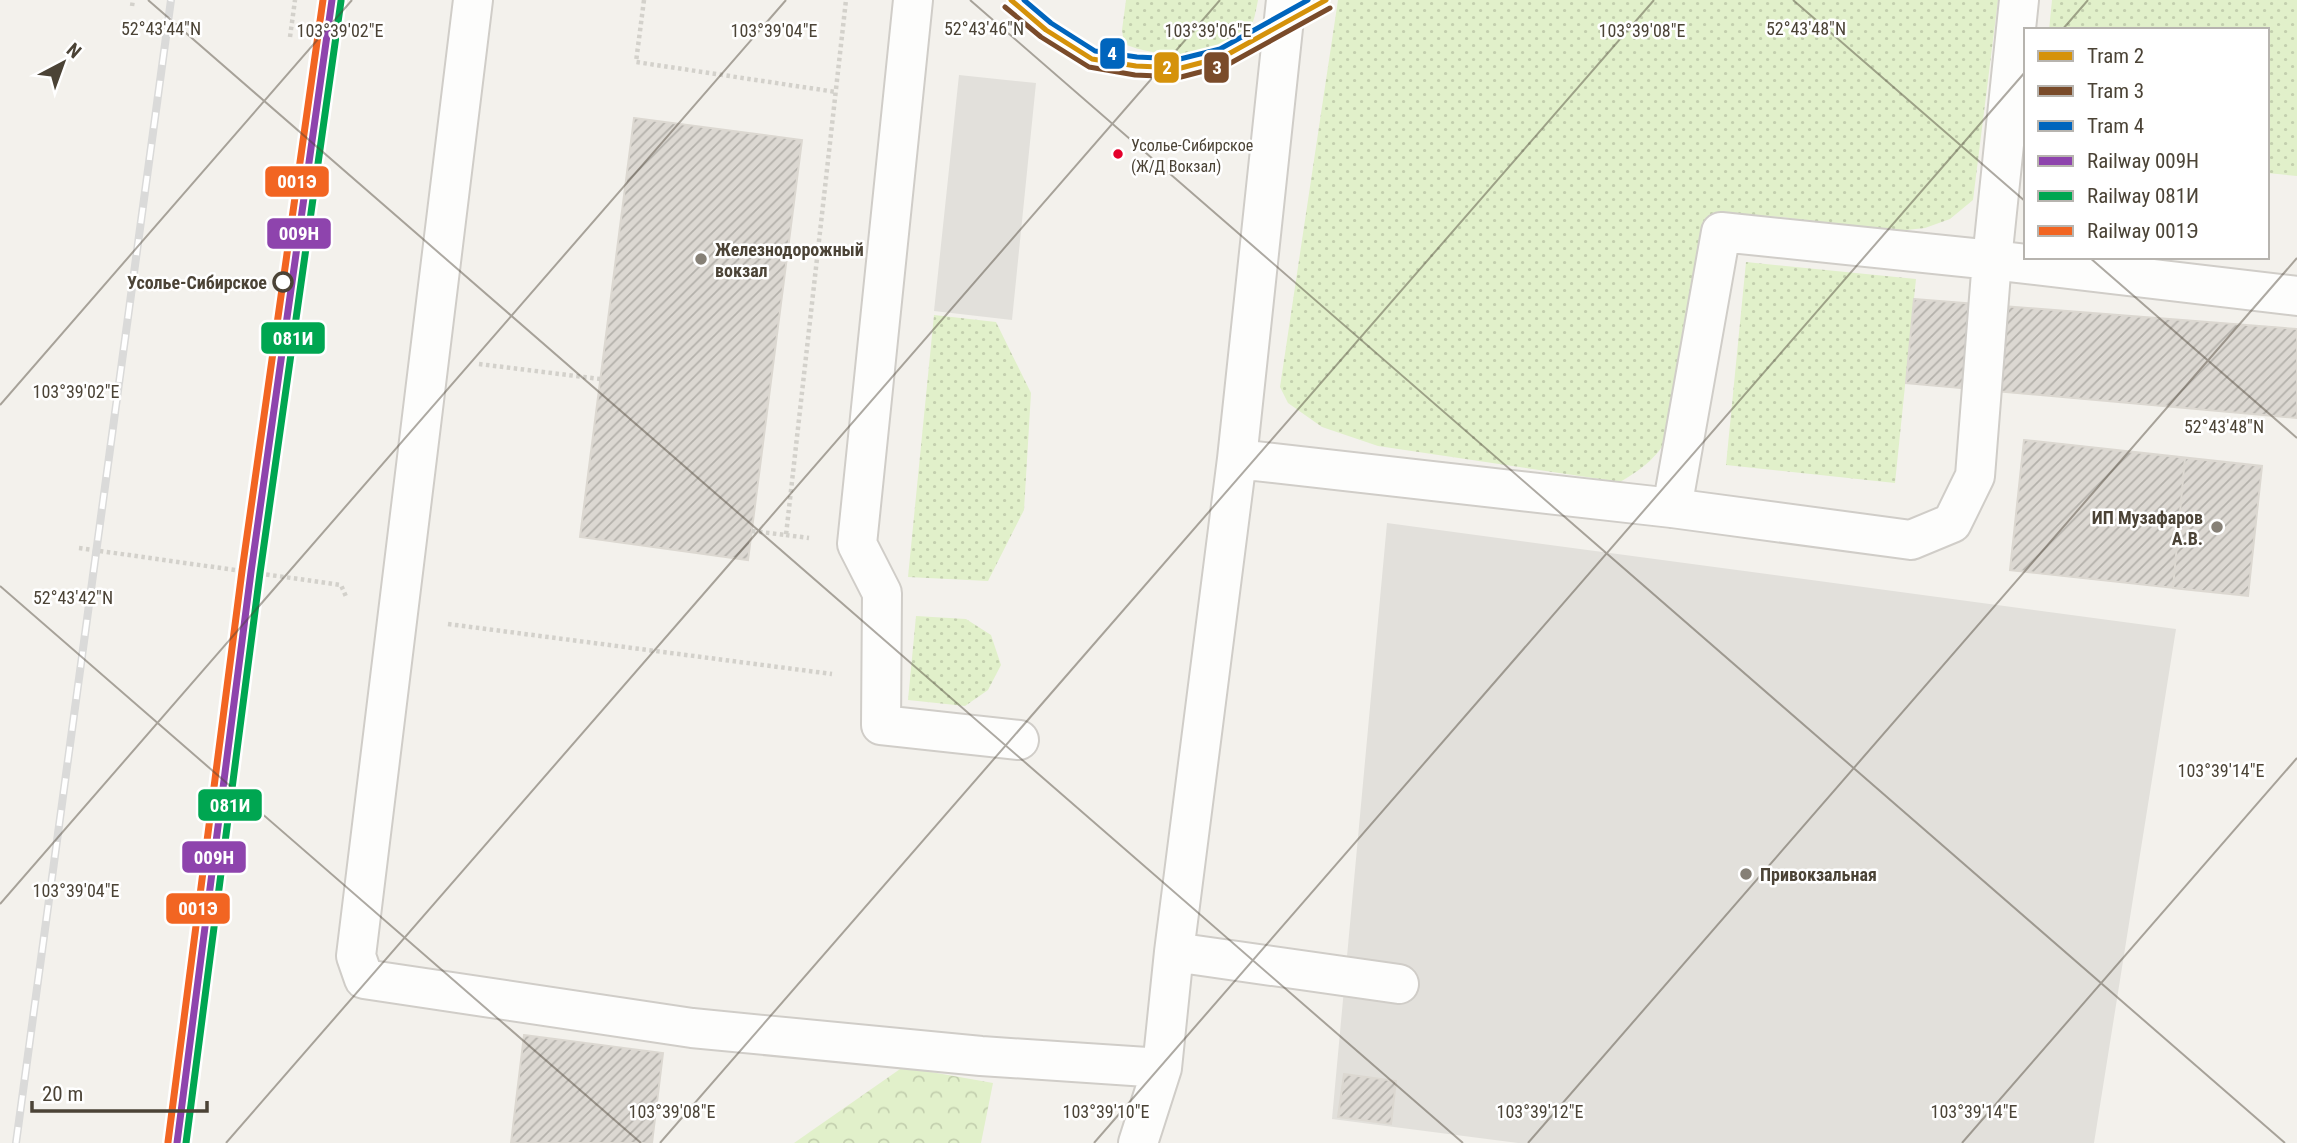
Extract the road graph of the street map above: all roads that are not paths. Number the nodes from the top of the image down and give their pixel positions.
1 (473, 0) edge
2 (912, 0) edge
3 (1286, 0) edge
4 (2019, 0) edge
5 (1992, 261) junction
6 (2297, 296) edge
7 (1237, 459) junction
8 (1672, 508) junction
9 (1019, 740) dead end
10 (1174, 952) junction
11 (1399, 985) dead end
12 (1162, 1068) junction
13 (1138, 1143) edge

1 - 12 street
2 - 9 street
3 - 7 street
4 - 5 street
5 - 6 street
5 - 8 street
5 - 8 street
7 - 8 street
7 - 10 street
10 - 11 street
10 - 12 street
12 - 13 street

